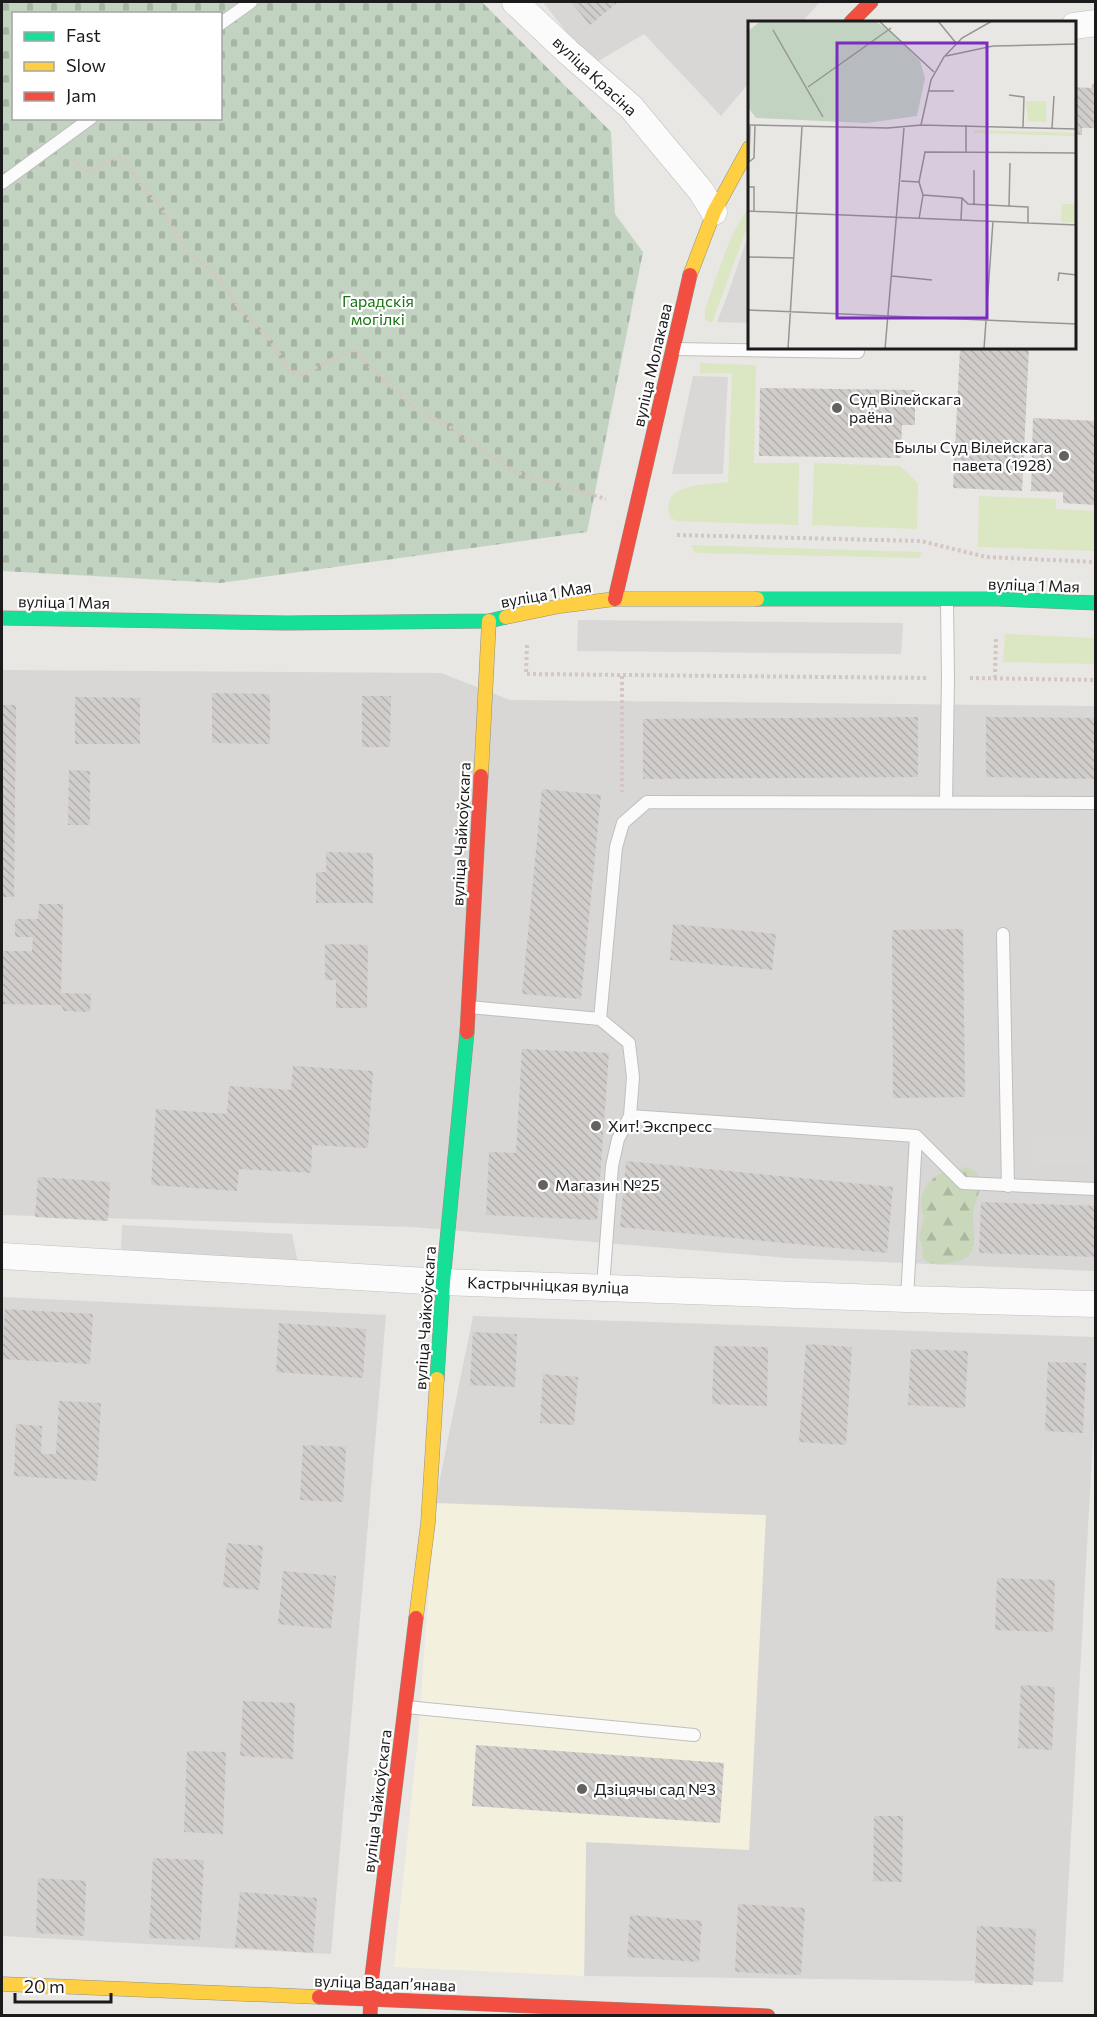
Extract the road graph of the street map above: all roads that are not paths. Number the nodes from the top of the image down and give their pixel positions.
1 (251, 2) edge
2 (515, 2) edge
3 (871, 2) edge
4 (852, 21) edge
5 (222, 23) edge
6 (1095, 23) edge
7 (1076, 26) edge
8 (88, 120) edge
9 (748, 150) edge
10 (2, 183) edge
11 (714, 212) junction
12 (674, 349) junction
13 (858, 352) dead end
14 (615, 599) junction
15 (947, 600) junction
16 (1095, 603) edge
17 (2, 618) edge
18 (489, 621) junction
19 (946, 802) junction
20 (1095, 803) edge
21 (1004, 934) dead end
22 (468, 1007) junction
23 (600, 1018) junction
24 (630, 1116) junction
25 (916, 1136) junction
26 (1008, 1186) junction
27 (1095, 1189) edge
28 (2, 1256) edge
29 (443, 1282) junction
30 (603, 1286) junction
31 (907, 1299) junction
32 (1095, 1304) edge
33 (405, 1707) junction
34 (694, 1735) dead end
35 (2, 1984) edge
36 (371, 1999) junction
37 (370, 2016) edge
38 (768, 2016) edge

1 - 5 lane
2 - 11 street, вуліца Красіна
3 - 4 street
6 - 7 street
8 - 10 lane
9 - 11 street, вуліца Молакава
11 - 12 street, вуліца Молакава
12 - 13 lane
12 - 14 street, вуліца Молакава
14 - 15 street, вуліца 1 Мая
14 - 18 street, вуліца 1 Мая
15 - 16 street, вуліца 1 Мая
15 - 19 lane
17 - 18 street, вуліца 1 Мая
18 - 22 street, вуліца Чайкоўскага
19 - 20 lane
19 - 23 lane
21 - 26 lane
22 - 23 lane
22 - 29 street, вуліца Чайкоўскага
23 - 24 lane
24 - 25 lane
24 - 30 lane
25 - 26 lane
25 - 31 lane
26 - 27 lane
28 - 29 street, Кастрычніцкая вуліца
29 - 30 street, Кастрычніцкая вуліца
29 - 33 street, вуліца Чайкоўскага
30 - 31 street, Кастрычніцкая вуліца
31 - 32 street, Кастрычніцкая вуліца
33 - 34 lane
33 - 36 street, вуліца Чайкоўскага
35 - 36 street, вуліца Вадапʼянава
36 - 37 street, вуліца Чайкоўскага
36 - 38 street, вуліца Вадапʼянава

